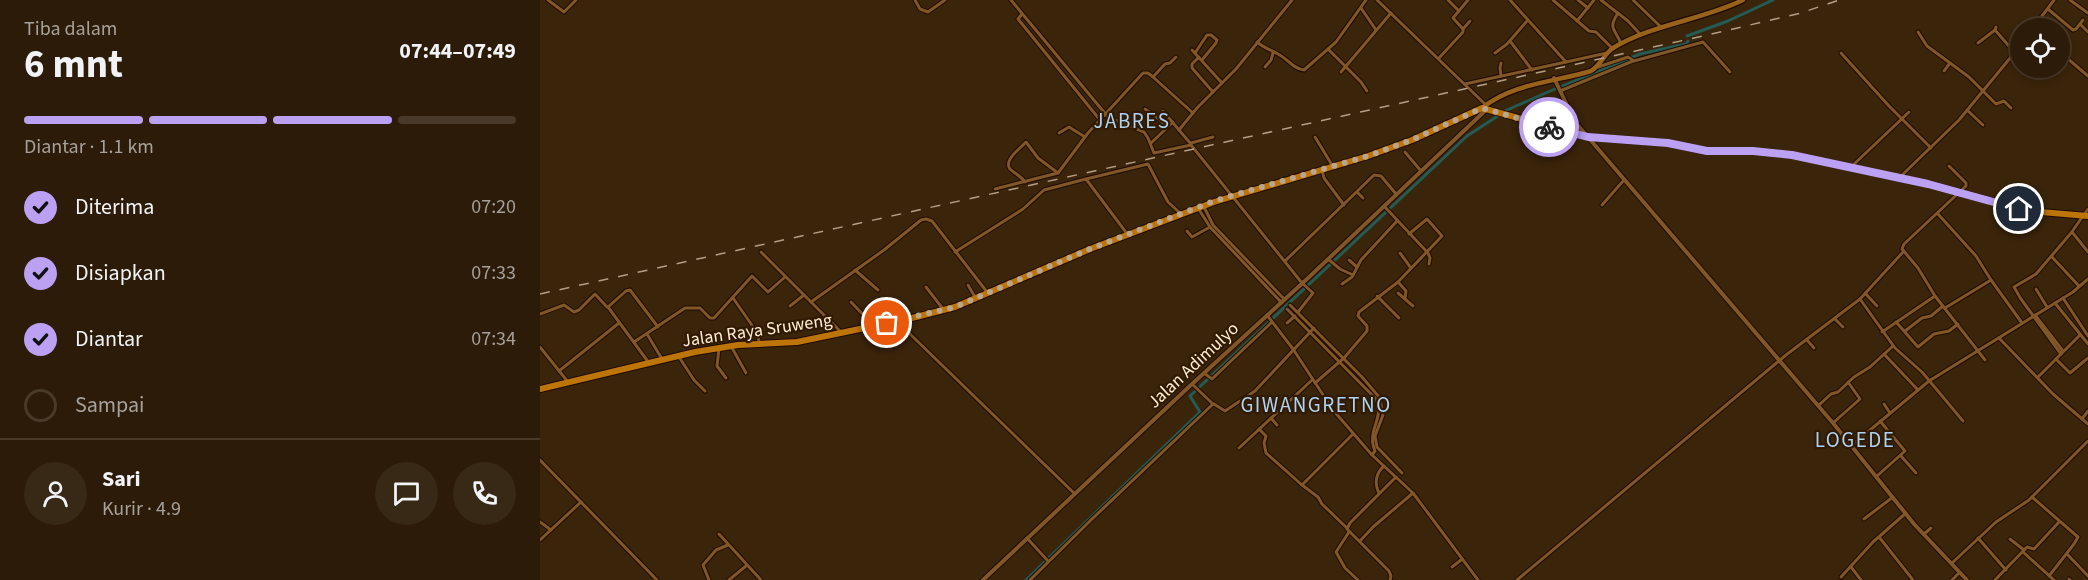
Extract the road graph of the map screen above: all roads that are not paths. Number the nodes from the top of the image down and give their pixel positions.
1 (548, 0) edge
2 (576, 0) edge
3 (915, 0) edge
4 (945, 0) edge
5 (1011, 0) edge
6 (1292, 0) edge
7 (1366, 0) edge
8 (1377, 0) edge
9 (1448, 0) edge
10 (1468, 0) edge
11 (1510, 0) edge
12 (1554, 0) edge
13 (1578, 0) edge
14 (1594, 0) edge
15 (1601, 0) edge
16 (1633, 0) edge
17 (1742, 0) edge
18 (2054, 0) edge
19 (2070, 0) edge
20 (1607, 2) edge
21 (1361, 8) junction
22 (1588, 8) junction
23 (2048, 9) junction
24 (1459, 11) junction
25 (1391, 13) junction
26 (1618, 13) junction
27 (2088, 13) edge
28 (1022, 14) junction
29 (2042, 18) edge
30 (2083, 20) dead end
31 (1470, 21) dead end
32 (1527, 21) junction
33 (1577, 21) junction
34 (2080, 24) junction
35 (1661, 27) junction
36 (1463, 29) junction
37 (1376, 30) junction
38 (1918, 32) dead end
39 (2088, 32) edge
40 (1641, 35) junction
41 (1510, 41) junction
42 (1257, 42) junction
43 (1978, 43) dead end
44 (1621, 44) junction
45 (2010, 47) edge
46 (1329, 50) junction
47 (1611, 50) junction
48 (1495, 52) dead end
49 (1272, 53) junction
50 (1841, 53) dead end
51 (1176, 57) dead end
52 (1200, 58) junction
53 (1439, 58) junction
54 (1632, 59) junction
55 (2010, 59) edge
56 (2070, 61) edge
57 (1566, 62) junction
58 (1501, 63) dead end
59 (1950, 63) junction
60 (1265, 67) dead end
61 (1344, 67) junction
62 (1596, 67) junction
63 (1532, 70) junction
64 (1944, 70) dead end
65 (1070, 72) junction
66 (1341, 72) dead end
67 (1730, 72) dead end
68 (1501, 76) junction
69 (2088, 76) edge
70 (1065, 77) junction
71 (1153, 77) junction
72 (1554, 78) junction
73 (1077, 80) junction
74 (1222, 83) junction
75 (1466, 84) junction
76 (1071, 85) junction
77 (1559, 88) junction
78 (1367, 91) dead end
79 (1213, 92) junction
80 (1984, 92) junction
81 (1485, 107) junction
82 (2011, 108) dead end
83 (1146, 109) dead end
84 (1967, 110) junction
85 (1163, 111) dead end
86 (1909, 112) dead end
87 (1193, 113) junction
88 (1105, 114) junction
89 (1900, 118) junction
90 (1100, 120) junction
91 (1173, 122) junction
92 (1983, 125) dead end
93 (1167, 128) junction
94 (1179, 130) junction
95 (1059, 133) dead end
96 (1085, 137) junction
97 (1315, 137) dead end
98 (1588, 137) junction
99 (1213, 138) dead end
100 (1150, 143) junction
101 (1191, 144) junction
102 (1931, 148) junction
103 (1405, 152) dead end
104 (1333, 166) junction
105 (1949, 166) dead end
106 (1850, 168) junction
107 (1322, 171) junction
108 (1421, 171) junction
109 (1058, 173) junction
110 (1900, 177) junction
111 (1086, 179) junction
112 (1624, 180) junction
113 (1026, 182) junction
114 (995, 189) dead end
115 (1357, 192) junction
116 (1960, 192) junction
117 (1396, 194) junction
118 (1232, 196) junction
119 (1364, 198) dead end
120 (1344, 205) junction
121 (1602, 205) dead end
122 (1201, 207) junction
123 (1384, 207) junction
124 (2088, 209) edge
125 (1181, 214) junction
126 (1938, 214) junction
127 (2085, 216) edge
128 (1398, 221) junction
129 (1210, 227) junction
130 (1187, 231) dead end
131 (2072, 232) junction
132 (1409, 234) junction
133 (1128, 235) junction
134 (1904, 251) junction
135 (761, 252) dead end
136 (955, 252) junction
137 (1427, 252) junction
138 (2088, 252) edge
139 (1400, 253) dead end
140 (1243, 257) junction
141 (2051, 257) junction
142 (1349, 260) dead end
143 (1285, 261) junction
144 (1330, 261) junction
145 (1429, 264) dead end
146 (1357, 267) junction
147 (1411, 268) junction
148 (855, 270) junction
149 (1353, 275) junction
150 (785, 277) junction
151 (2088, 279) edge
152 (1991, 280) junction
153 (1398, 282) junction
154 (1342, 284) dead end
155 (968, 285) dead end
156 (1305, 285) junction
157 (2079, 286) junction
158 (926, 287) dead end
159 (2036, 289) dead end
160 (878, 290) dead end
161 (1398, 293) dead end
162 (1865, 293) junction
163 (988, 294) junction
164 (804, 295) junction
165 (1377, 296) junction
166 (1935, 296) junction
167 (733, 297) junction
168 (1405, 298) junction
169 (2063, 298) junction
170 (976, 299) junction
171 (1860, 299) junction
172 (1283, 301) junction
173 (811, 302) junction
174 (851, 302) dead end
175 (2055, 303) junction
176 (1290, 305) dead end
177 (790, 306) dead end
178 (1413, 306) dead end
179 (1877, 306) dead end
180 (608, 307) junction
181 (1944, 307) junction
182 (2047, 307) junction
183 (1287, 309) dead end
184 (944, 310) junction
185 (2040, 311) junction
186 (1298, 312) junction
187 (540, 314) edge
188 (1295, 316) junction
189 (2034, 316) junction
190 (1399, 318) dead end
191 (2044, 318) dead end
192 (1270, 319) junction
193 (1835, 319) junction
194 (900, 320) junction
195 (1896, 322) junction
196 (619, 323) junction
197 (1287, 323) dead end
198 (2022, 323) junction
199 (1958, 324) junction
200 (875, 326) junction
201 (658, 327) junction
202 (1843, 327) dead end
203 (1314, 328) junction
204 (1905, 331) junction
205 (1310, 332) junction
206 (1882, 332) junction
207 (841, 333) junction
208 (647, 334) junction
209 (2080, 335) junction
210 (1999, 338) junction
211 (1807, 340) junction
212 (2087, 340) edge
213 (634, 342) junction
214 (760, 344) junction
215 (1893, 345) junction
216 (731, 346) junction
217 (540, 347) edge
218 (719, 348) junction
219 (1814, 348) dead end
220 (1293, 349) junction
221 (1977, 351) junction
222 (2062, 353) junction
223 (1884, 354) junction
224 (679, 356) junction
225 (1344, 358) junction
226 (2088, 358) edge
227 (2056, 359) junction
228 (662, 360) junction
229 (1985, 360) dead end
230 (1780, 361) junction
231 (1340, 362) junction
232 (650, 364) junction
233 (559, 371) junction
234 (746, 373) dead end
235 (1208, 376) junction
236 (2038, 377) junction
237 (726, 378) dead end
238 (1361, 379) junction
239 (1929, 381) junction
240 (568, 382) junction
241 (1314, 382) junction
242 (1848, 382) junction
243 (1195, 387) junction
244 (540, 389) edge
245 (1918, 390) junction
246 (705, 391) dead end
247 (1213, 404) junction
248 (1884, 404) dead end
249 (1819, 405) junction
250 (2088, 411) edge
251 (1890, 412) junction
252 (1272, 418) junction
253 (2082, 419) junction
254 (1880, 421) junction
255 (1963, 421) dead end
256 (1833, 423) junction
257 (2088, 424) edge
258 (1277, 425) dead end
259 (1259, 429) junction
260 (1353, 434) junction
261 (2088, 441) edge
262 (1852, 445) junction
263 (1239, 448) dead end
264 (1375, 452) junction
265 (1901, 456) junction
266 (540, 460) edge
267 (1384, 466) junction
268 (1402, 472) dead end
269 (1916, 473) dead end
270 (1877, 476) junction
271 (1396, 477) junction
272 (1302, 485) junction
273 (1379, 493) junction
274 (1413, 493) junction
275 (1075, 494) junction
276 (1893, 497) junction
277 (2032, 497) junction
278 (581, 502) junction
279 (1906, 513) junction
280 (1864, 519) dead end
281 (540, 522) edge
282 (2059, 522) junction
283 (1931, 528) dead end
284 (1348, 530) junction
285 (551, 531) junction
286 (719, 534) dead end
287 (1924, 534) junction
288 (1879, 537) junction
289 (1028, 538) junction
290 (1978, 538) junction
291 (2010, 539) dead end
292 (540, 540) edge
293 (1360, 541) junction
294 (728, 545) junction
295 (2023, 551) junction
296 (2067, 553) junction
297 (1047, 560) junction
298 (1461, 560) junction
299 (1951, 565) junction
300 (746, 566) junction
301 (1452, 567) dead end
302 (1850, 567) junction
303 (2006, 570) junction
304 (1959, 573) junction
305 (2049, 576) junction
306 (2088, 576) edge
307 (1841, 577) dead end
308 (657, 580) edge
309 (709, 580) edge
310 (729, 580) edge
311 (761, 580) edge
312 (983, 580) edge
313 (1030, 580) edge
314 (1358, 580) edge
315 (1390, 580) edge
316 (1478, 580) edge
317 (1517, 580) edge
318 (1861, 580) edge
319 (1913, 580) edge
320 (1952, 580) edge
321 (1967, 580) edge
322 (1995, 580) edge
323 (2054, 580) edge

1 - 2 street
3 - 4 street
5 - 28 street
6 - 42 street
7 - 21 street
8 - 25 street
9 - 24 street
10 - 24 street
11 - 32 street
12 - 33 street
13 - 22 street
14 - 22 street
15 - 20 street
16 - 35 street
17 - 35 main road
18 - 23 street
19 - 27 street
20 - 26 street
21 - 37 street
21 - 46 street
22 - 33 street
23 - 29 street
23 - 34 street
24 - 36 street
25 - 37 street
25 - 53 street
26 - 40 street
26 - 44 street
28 - 65 street
28 - 70 street
30 - 34 street
31 - 36 street
32 - 41 street
32 - 57 street
33 - 47 street
34 - 39 street
35 - 40 main road
36 - 53 street
37 - 61 street
38 - 59 street
40 - 44 main road
41 - 48 street
41 - 63 street
42 - 49 street
42 - 74 street
43 - 45 street
44 - 47 main road
46 - 49 street
46 - 61 street
47 - 57 street
47 - 62 main road
49 - 60 street
50 - 89 street
51 - 71 street
52 - 52 street
52 - 74 street
52 - 79 street
53 - 75 street
54 - 62 street
54 - 67 street
54 - 77 street
55 - 80 street
56 - 69 street
57 - 63 street
58 - 68 street
59 - 64 street
59 - 80 street
61 - 66 street
61 - 78 street
62 - 72 main road
63 - 68 street
65 - 70 street
65 - 73 street
68 - 75 street
70 - 76 street
71 - 87 street
71 - 88 street
72 - 77 street
72 - 81 main road
73 - 76 street
73 - 88 street
74 - 79 street
75 - 81 street
76 - 90 street
77 - 98 street
79 - 87 street
80 - 82 street
80 - 84 street
81 - 98 highway
81 - 104 highway, Jalan Raya Sruweng
81 - 108 street, Jalan Adimulyo
83 - 93 street
84 - 92 street
84 - 102 street
85 - 91 street
86 - 89 street
87 - 94 street
88 - 90 street
88 - 100 street
89 - 102 street
89 - 106 street
90 - 96 street
91 - 93 street
91 - 94 street
93 - 100 street
94 - 101 street
95 - 96 street
96 - 109 street
97 - 104 street
98 - 106 highway
98 - 112 street
99 - 101 street
100 - 101 street
101 - 118 street
102 - 110 street
103 - 108 street
104 - 107 highway, Jalan Raya Sruweng
105 - 116 street
106 - 110 highway
107 - 118 highway, Jalan Raya Sruweng
107 - 120 street
108 - 117 street, Jalan Adimulyo
109 - 113 street
109 - 113 street
110 - 116 highway
111 - 125 street
111 - 133 street
111 - 136 street
112 - 121 street
112 - 230 street
113 - 114 street
115 - 117 street
115 - 119 street
115 - 120 street
116 - 126 street
116 - 127 highway
117 - 123 street, Jalan Adimulyo
118 - 122 highway, Jalan Raya Sruweng
118 - 143 street
120 - 143 street
122 - 125 highway, Jalan Raya Sruweng
122 - 129 street
122 - 140 street
123 - 128 street
123 - 144 street, Jalan Adimulyo
124 - 127 street
125 - 133 highway, Jalan Raya Sruweng
126 - 134 street
126 - 152 street
127 - 131 street
128 - 132 street
128 - 146 street
129 - 130 street
129 - 140 street
131 - 138 street
131 - 141 street
132 - 137 street
132 - 137 street
133 - 163 highway, Jalan Raya Sruweng
134 - 162 street
134 - 166 street
135 - 150 street
136 - 148 street
136 - 163 street
137 - 145 street
137 - 147 street
139 - 147 street
140 - 172 street
141 - 157 street
141 - 189 street
142 - 146 street
143 - 156 street
144 - 149 street
144 - 156 street, Jalan Adimulyo
146 - 149 street
147 - 153 street
148 - 160 street
148 - 173 street
149 - 154 street
150 - 164 street
150 - 167 street
151 - 157 street
152 - 181 street
152 - 198 street
153 - 165 street
153 - 168 street
155 - 170 street
156 - 172 street, Jalan Adimulyo
156 - 186 street
157 - 169 street
158 - 184 street
159 - 182 street
161 - 168 street
162 - 171 street
162 - 179 street
163 - 170 highway, Jalan Raya Sruweng
164 - 173 street
164 - 177 street
165 - 190 street
165 - 225 street
166 - 181 street
166 - 195 street
167 - 201 street
167 - 214 street
168 - 178 street
169 - 175 street
169 - 212 street
170 - 184 highway, Jalan Raya Sruweng
171 - 193 street
171 - 206 street
172 - 192 street, Jalan Adimulyo
173 - 207 street
174 - 200 street
175 - 182 street
175 - 209 street
176 - 186 street
180 - 187 street
180 - 196 street
180 - 201 street
181 - 199 street
181 - 204 street
182 - 185 street
183 - 188 street
184 - 194 highway, Jalan Raya Sruweng
185 - 189 street
185 - 191 street
186 - 203 street
188 - 197 street
188 - 205 street
189 - 198 street
189 - 222 street
192 - 220 street
192 - 235 street, Jalan Adimulyo
192 - 235 street
193 - 202 street
193 - 211 street
194 - 200 highway, Jalan Raya Sruweng
194 - 275 street
195 - 204 street
195 - 206 street
196 - 213 street
196 - 233 street
198 - 210 street
199 - 204 street
199 - 221 street
200 - 207 highway, Jalan Raya Sruweng
201 - 208 street
203 - 205 street
203 - 225 street
205 - 220 street
205 - 231 street
206 - 215 street
207 - 214 highway, Jalan Raya Sruweng
208 - 213 street
208 - 228 street
209 - 212 street
209 - 222 street
210 - 221 street
210 - 236 street
211 - 219 street
211 - 230 street
213 - 232 street
214 - 216 highway, Jalan Raya Sruweng
215 - 223 street
215 - 239 street
216 - 218 highway, Jalan Raya Sruweng
216 - 234 street
217 - 233 street
218 - 224 highway, Jalan Raya Sruweng
218 - 237 street
220 - 241 street
220 - 247 street
221 - 229 street
221 - 239 street
222 - 227 street
223 - 242 street
223 - 245 street
224 - 228 highway, Jalan Raya Sruweng
224 - 246 street
225 - 231 street
225 - 238 street
226 - 227 street
227 - 236 street
228 - 232 highway, Jalan Raya Sruweng
230 - 249 street
230 - 317 street
231 - 238 street
231 - 241 street
232 - 240 highway, Jalan Raya Sruweng
233 - 240 street
235 - 243 street, Jalan Adimulyo
236 - 253 street
238 - 264 street
239 - 245 street
239 - 255 street
240 - 244 highway, Jalan Raya Sruweng
241 - 252 street
241 - 260 street
242 - 249 street
242 - 256 street
243 - 247 street
243 - 275 street, Jalan Adimulyo
245 - 251 street
247 - 297 street
248 - 251 street
249 - 256 street
250 - 253 street
251 - 254 street
252 - 258 street
252 - 259 street
253 - 257 street
254 - 262 street
254 - 265 street
256 - 262 street
259 - 263 street
259 - 272 street
260 - 264 street
260 - 272 street
261 - 277 street
262 - 270 street
264 - 267 street
264 - 268 street
265 - 269 street
265 - 270 street
266 - 278 street
267 - 271 street
267 - 273 street
270 - 276 street
271 - 273 street
271 - 274 street
272 - 284 street
273 - 284 street
274 - 293 street
274 - 298 street
275 - 289 street, Jalan Adimulyo
276 - 279 street
276 - 280 street
277 - 282 street
277 - 290 street
278 - 285 street
278 - 308 street
279 - 287 street
279 - 288 street
281 - 285 street
282 - 295 street
282 - 296 street
283 - 287 street
284 - 293 street
284 - 314 street
285 - 292 street
286 - 294 street
287 - 299 street
288 - 302 street
288 - 319 street
289 - 297 street
289 - 312 street, Jalan Adimulyo
290 - 299 street
290 - 303 street
291 - 295 street
293 - 315 street
294 - 300 street
294 - 309 street
295 - 303 street
295 - 305 street
296 - 305 street
296 - 306 street
297 - 313 street
298 - 301 street
298 - 316 street
299 - 304 street
300 - 310 street
300 - 311 street
302 - 307 street
302 - 318 street
303 - 322 street
304 - 320 street
304 - 321 street
305 - 323 street

